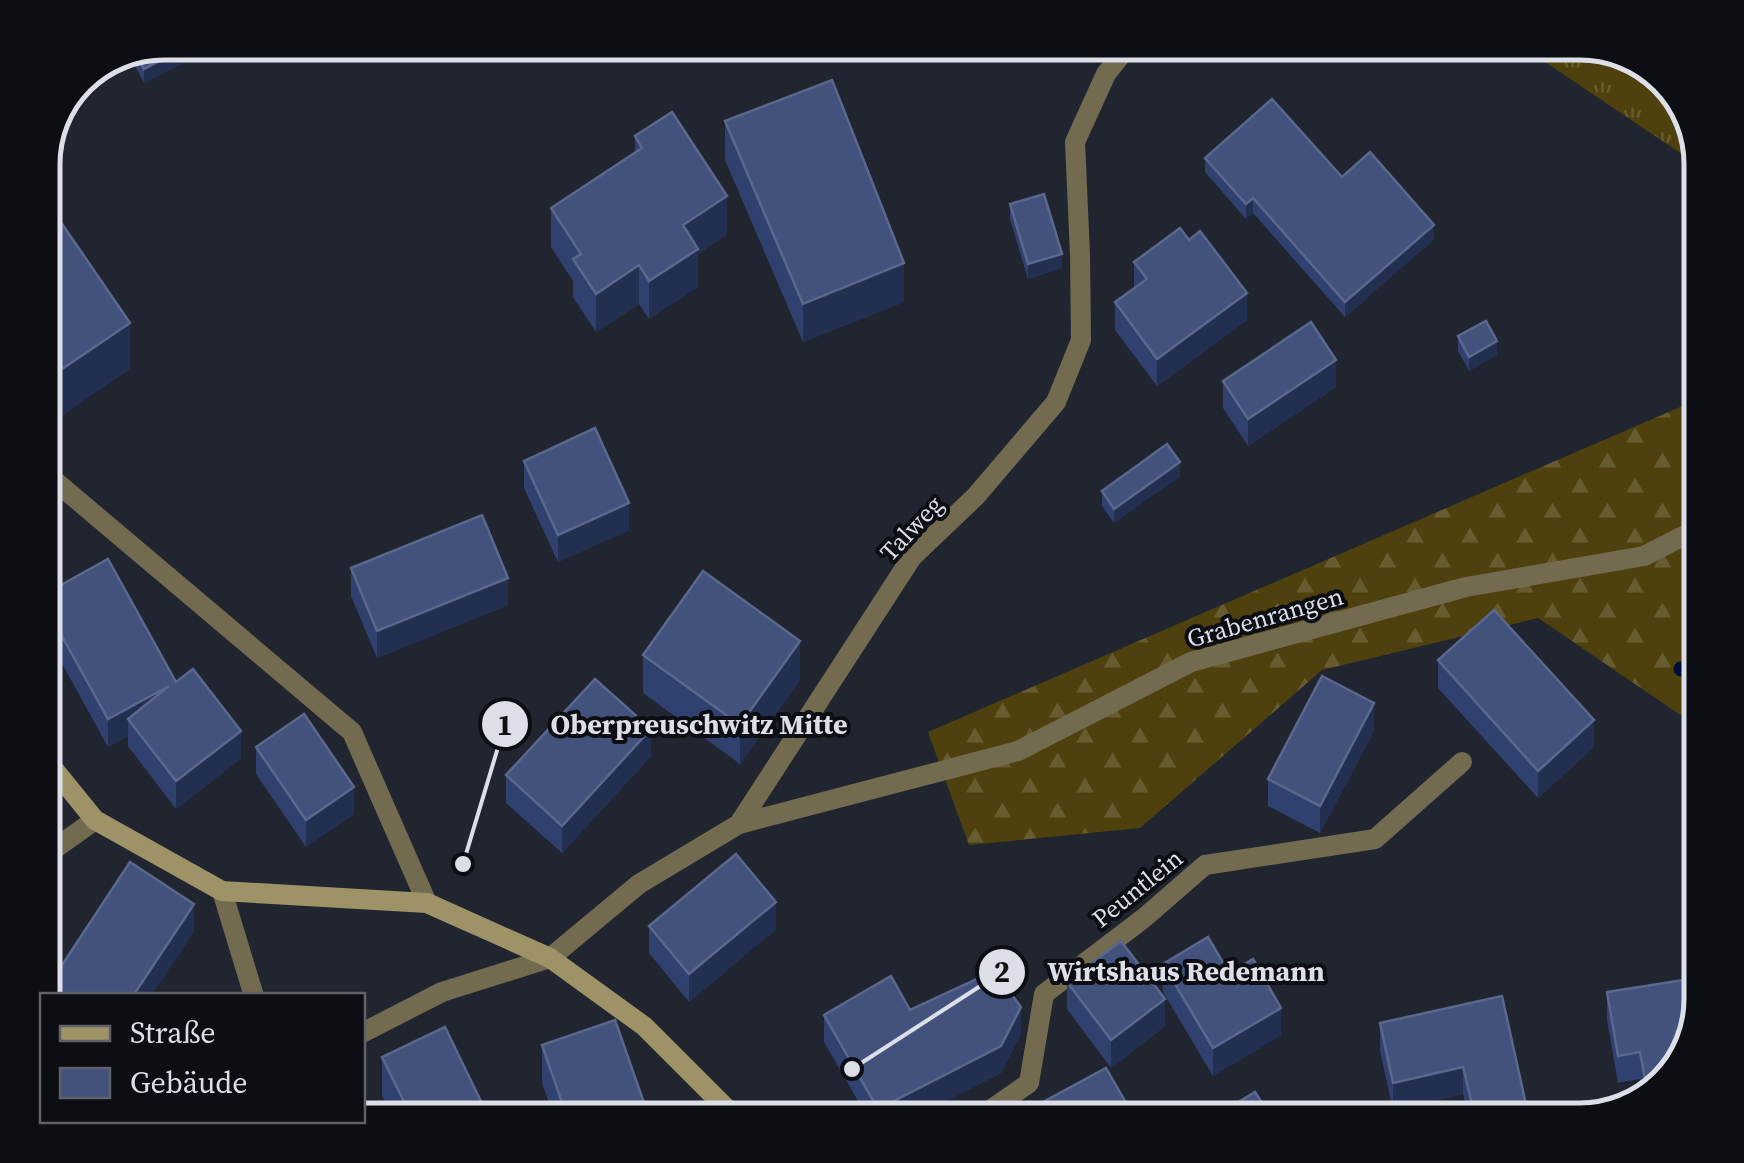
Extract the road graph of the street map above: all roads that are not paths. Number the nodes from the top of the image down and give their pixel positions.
1 (1117, 60) edge
2 (60, 485) edge
3 (1684, 536) edge
4 (1462, 762) dead end
5 (60, 777) edge
6 (95, 820) junction
7 (739, 824) junction
8 (60, 844) edge
9 (222, 891) junction
10 (428, 903) junction
11 (550, 958) junction
12 (253, 993) edge
13 (365, 1030) edge
14 (721, 1103) edge
15 (1000, 1103) edge

1 - 7 street, Talweg
2 - 10 street
3 - 7 street, Grabenrangen
4 - 15 street, Peuntlein
5 - 6 street
6 - 8 street
6 - 9 street
7 - 11 street, Talweg
9 - 10 street
9 - 12 street
10 - 11 street
11 - 13 street
11 - 14 street

